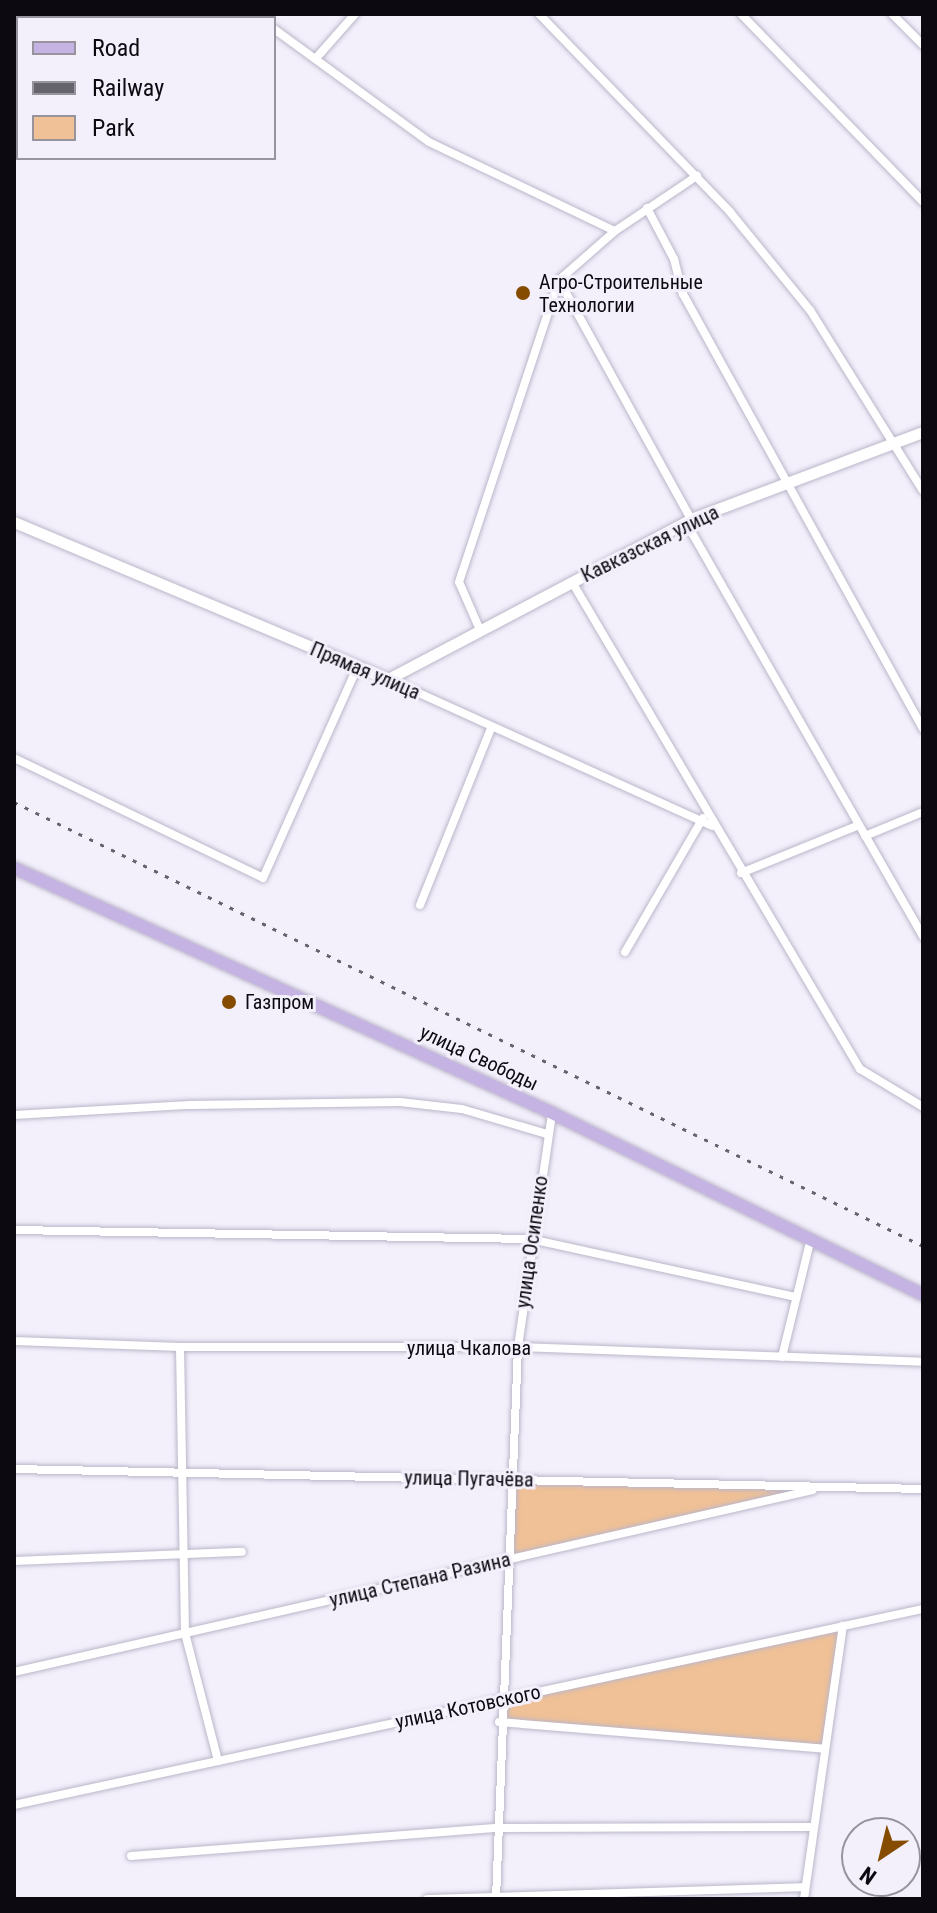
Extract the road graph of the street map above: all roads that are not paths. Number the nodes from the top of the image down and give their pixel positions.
1 (355, 14) edge
2 (539, 14) edge
3 (741, 14) edge
4 (892, 14) edge
5 (276, 30) edge
6 (923, 45) edge
7 (318, 56) junction
8 (697, 176) junction
9 (923, 202) edge
10 (647, 208) junction
11 (615, 231) junction
12 (559, 280) junction
13 (923, 432) edge
14 (896, 442) junction
15 (784, 485) junction
16 (923, 491) edge
17 (691, 519) junction
18 (14, 522) edge
19 (572, 582) junction
20 (480, 630) junction
21 (357, 668) junction
22 (388, 679) junction
23 (491, 728) junction
24 (923, 729) edge
25 (14, 758) edge
26 (923, 812) edge
27 (703, 817) junction
28 (859, 825) junction
29 (865, 836) junction
30 (14, 868) edge
31 (741, 873) junction
32 (420, 905) dead end
33 (923, 937) edge
34 (625, 952) dead end
35 (923, 1107) edge
36 (552, 1113) junction
37 (14, 1115) edge
38 (547, 1134) junction
39 (14, 1230) edge
40 (811, 1238) junction
41 (530, 1239) junction
42 (923, 1295) edge
43 (796, 1297) junction
44 (14, 1341) edge
45 (180, 1347) junction
46 (518, 1347) junction
47 (782, 1357) junction
48 (923, 1362) edge
49 (14, 1469) edge
50 (181, 1472) junction
51 (512, 1480) junction
52 (826, 1486) junction
53 (923, 1489) edge
54 (242, 1552) dead end
55 (183, 1555) junction
56 (509, 1560) junction
57 (14, 1561) edge
58 (923, 1609) edge
59 (843, 1626) junction
60 (185, 1633) junction
61 (14, 1672) edge
62 (501, 1700) junction
63 (499, 1722) junction
64 (825, 1749) junction
65 (218, 1761) junction
66 (14, 1805) edge
67 (814, 1827) junction
68 (498, 1828) junction
69 (131, 1856) dead end
70 (805, 1887) junction
71 (496, 1898) edge
72 (427, 1899) edge
73 (804, 1899) edge

1 - 7 street
2 - 8 street
3 - 9 street
4 - 6 street
5 - 7 street
7 - 11 street
8 - 10 street
8 - 14 street
10 - 11 street
10 - 15 street
11 - 12 street
12 - 17 street
12 - 20 street
13 - 14 street, Кавказская улица
14 - 15 street, Кавказская улица
14 - 16 street
15 - 17 street, Кавказская улица
15 - 24 street
17 - 19 street, Кавказская улица
17 - 28 street
18 - 21 street, Прямая улица
19 - 20 street, Кавказская улица
19 - 27 street
20 - 22 street, Кавказская улица
21 - 22 street, Прямая улица
21 - 25 street
22 - 23 street, Прямая улица
23 - 27 street, Прямая улица
23 - 32 street
26 - 29 street
27 - 31 street, Прямая улица
27 - 34 street
28 - 29 street
28 - 31 street
29 - 33 street
30 - 36 main road, улица Свободы
31 - 35 street
36 - 38 street, улица Осипенко
36 - 40 main road, улица Свободы
37 - 38 street
38 - 41 street, улица Осипенко
39 - 41 street
40 - 42 main road, улица Свободы
40 - 43 street
41 - 43 street
41 - 46 street, улица Осипенко
43 - 47 street
44 - 45 street, улица Чкалова
45 - 46 street, улица Чкалова
45 - 50 street
46 - 47 street, улица Чкалова
46 - 51 street, улица Осипенко
47 - 48 street, улица Чкалова
49 - 50 street, улица Пугачёва
50 - 51 street, улица Пугачёва
50 - 55 street
51 - 52 street, улица Пугачёва
51 - 56 street, улица Осипенко
52 - 53 street, улица Пугачёва
52 - 56 street, улица Степана Разина
54 - 55 street
55 - 57 street
55 - 60 street
56 - 60 street, улица Степана Разина
56 - 62 street, улица Осипенко
58 - 59 street, улица Котовского
59 - 62 street, улица Котовского
59 - 64 street
60 - 61 street, улица Степана Разина
60 - 65 street
62 - 63 street, улица Осипенко
62 - 65 street, улица Котовского
63 - 64 street, улица Котовского
63 - 68 street, улица Осипенко
64 - 67 street
65 - 66 street, улица Котовского
67 - 68 street
67 - 70 street
68 - 69 street
68 - 71 street, улица Осипенко
70 - 71 street
70 - 73 street
71 - 72 street

